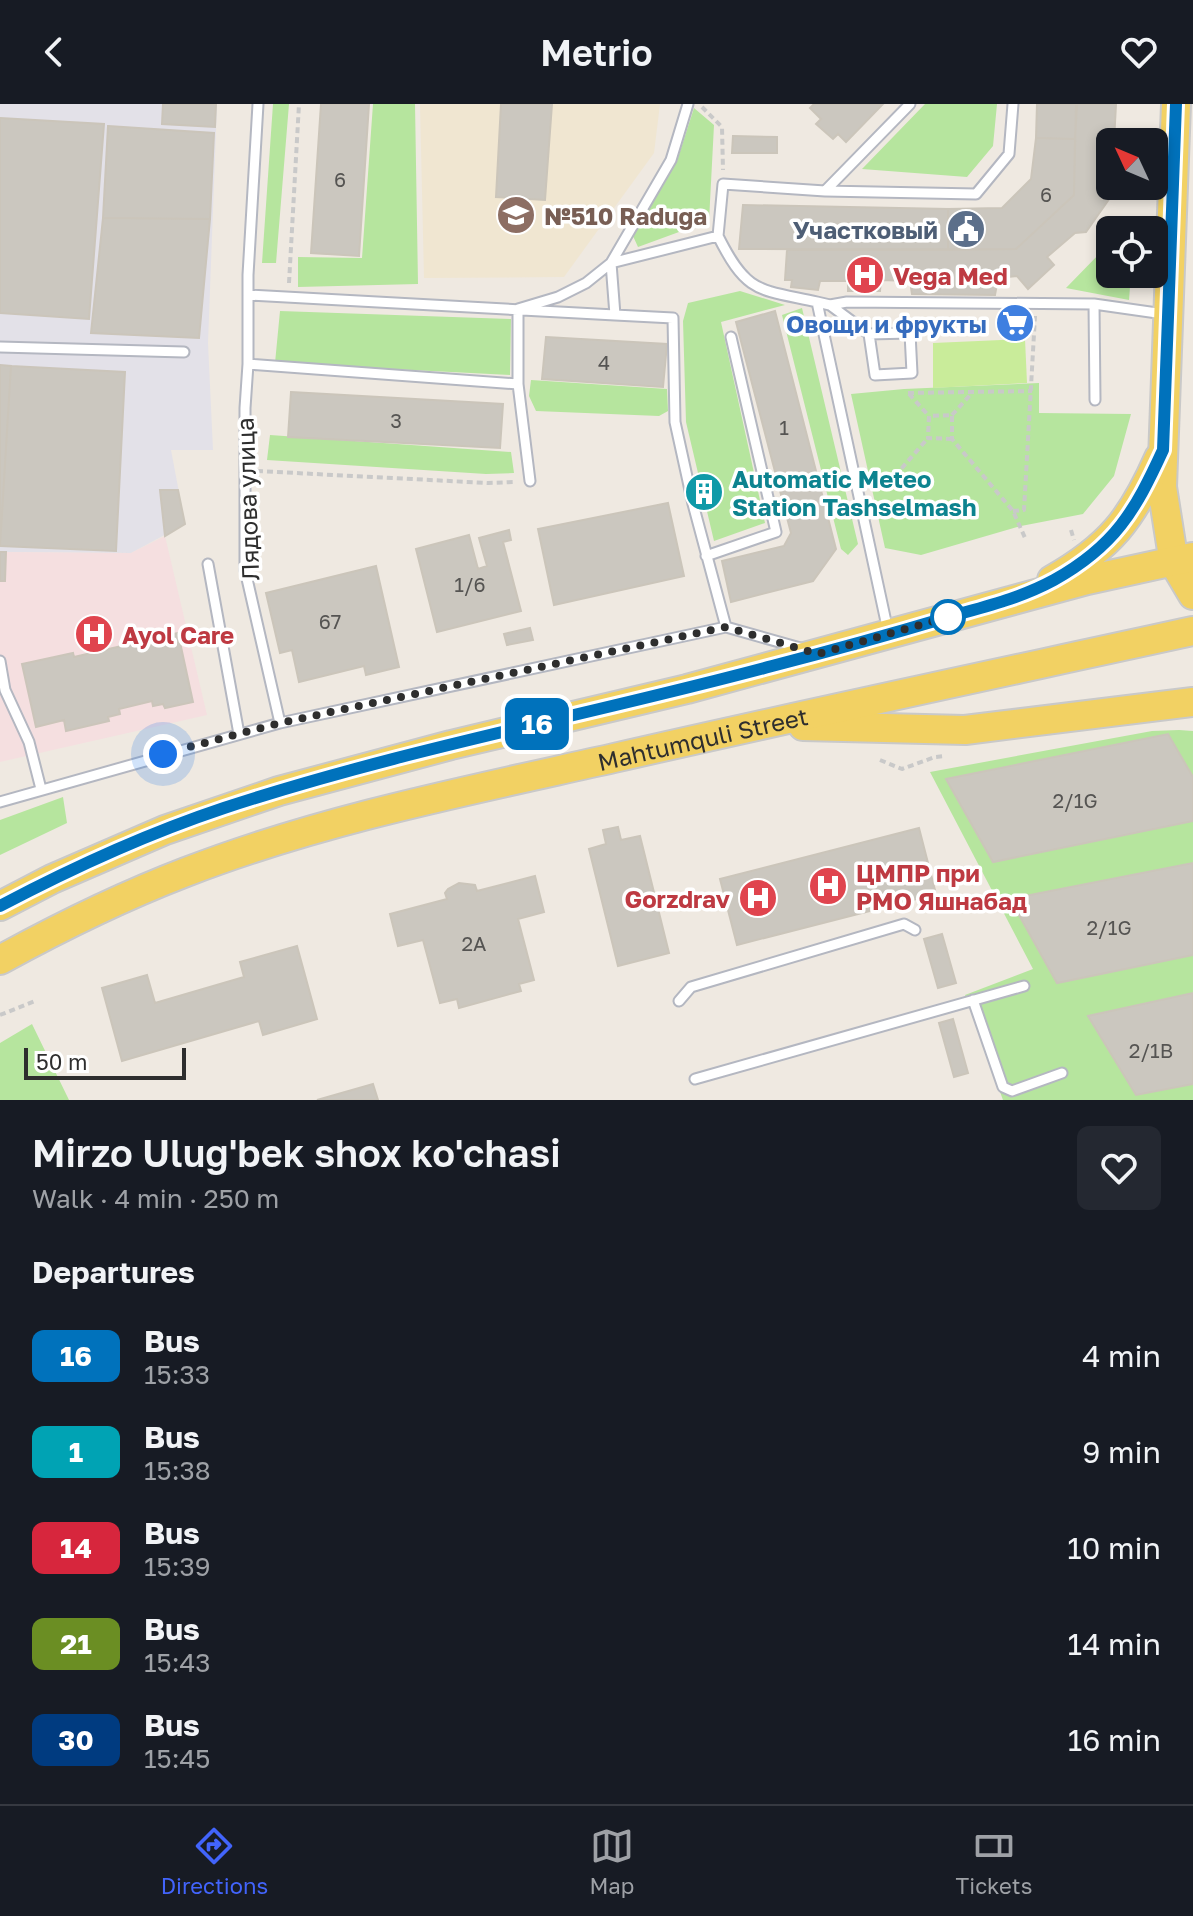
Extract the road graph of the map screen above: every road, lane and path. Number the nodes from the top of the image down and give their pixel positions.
1 (258, 104) edge
2 (299, 104) edge
3 (688, 104) edge
4 (699, 104) edge
5 (910, 104) edge
6 (1013, 104) edge
7 (1176, 104) edge
8 (724, 158) dead end
9 (825, 191) junction
10 (718, 236) junction
11 (611, 263) junction
12 (248, 295) junction
13 (288, 297) junction
14 (817, 302) junction
15 (1036, 302) junction
16 (1094, 304) junction
17 (830, 305) junction
18 (518, 309) junction
19 (1168, 314) junction
20 (615, 315) junction
21 (869, 334) junction
22 (731, 337) dead end
23 (0, 347) edge
24 (184, 352) dead end
25 (248, 364) junction
26 (518, 384) junction
27 (1032, 391) junction
28 (972, 393) junction
29 (1095, 400) dead end
30 (952, 415) junction
31 (929, 416) junction
32 (928, 438) junction
33 (952, 439) junction
34 (1163, 450) junction
35 (243, 471) junction
36 (895, 476) dead end
37 (530, 481) joint
38 (1013, 511) junction
39 (1026, 540) dead end
40 (706, 556) junction
41 (1183, 560) edge
42 (208, 564) dead end
43 (1193, 595) edge
44 (1012, 600) junction
45 (726, 627) junction
46 (1193, 631) edge
47 (889, 635) junction
48 (818, 654) junction
49 (0, 661) edge
50 (1193, 702) edge
51 (280, 723) junction
52 (755, 725) junction
53 (239, 734) junction
54 (41, 789) junction
55 (0, 802) edge
56 (0, 906) edge
57 (915, 930) dead end
58 (0, 960) edge
59 (1024, 986) dead end
60 (973, 1000) junction
61 (35, 1001) dead end
62 (679, 1001) dead end
63 (0, 1015) edge
64 (1062, 1073) dead end
65 (695, 1079) dead end

1 - 12 lane, Лядова улица
2 - 13 path
3 - 11 lane
4 - 8 path
5 - 9 lane
6 - 9 lane
7 - 19 main road
9 - 10 lane
10 - 11 lane
10 - 14 lane
11 - 18 lane
11 - 20 lane
12 - 13 lane
12 - 25 lane, Лядова улица
13 - 18 lane
14 - 17 lane
14 - 47 lane
15 - 16 lane
15 - 17 lane
15 - 27 path
16 - 19 lane
16 - 29 lane
17 - 21 lane
18 - 20 lane
18 - 26 lane
19 - 34 main road
20 - 40 lane
21 - 21 lane
22 - 40 lane
23 - 24 lane
25 - 26 lane
25 - 35 lane, Лядова улица
26 - 37 lane
27 - 28 path
27 - 38 path
28 - 30 path
28 - 31 path
30 - 31 path
30 - 33 path
31 - 32 path
32 - 33 path
32 - 36 path
33 - 38 path
34 - 41 main road
34 - 44 main road
35 - 37 path
35 - 51 lane, Лядова улица
38 - 39 path
40 - 45 lane
41 - 43 main road
41 - 44 main road
42 - 53 lane
44 - 47 main road
45 - 48 lane
45 - 51 lane
46 - 52 main road, Mahtumquli Street
47 - 48 main road
48 - 56 main road
49 - 54 lane
50 - 52 main road
51 - 53 lane
52 - 58 main road, Mahtumquli Street
53 - 54 lane
54 - 55 lane
57 - 62 lane
59 - 60 lane
60 - 64 lane
60 - 65 lane
61 - 63 path

